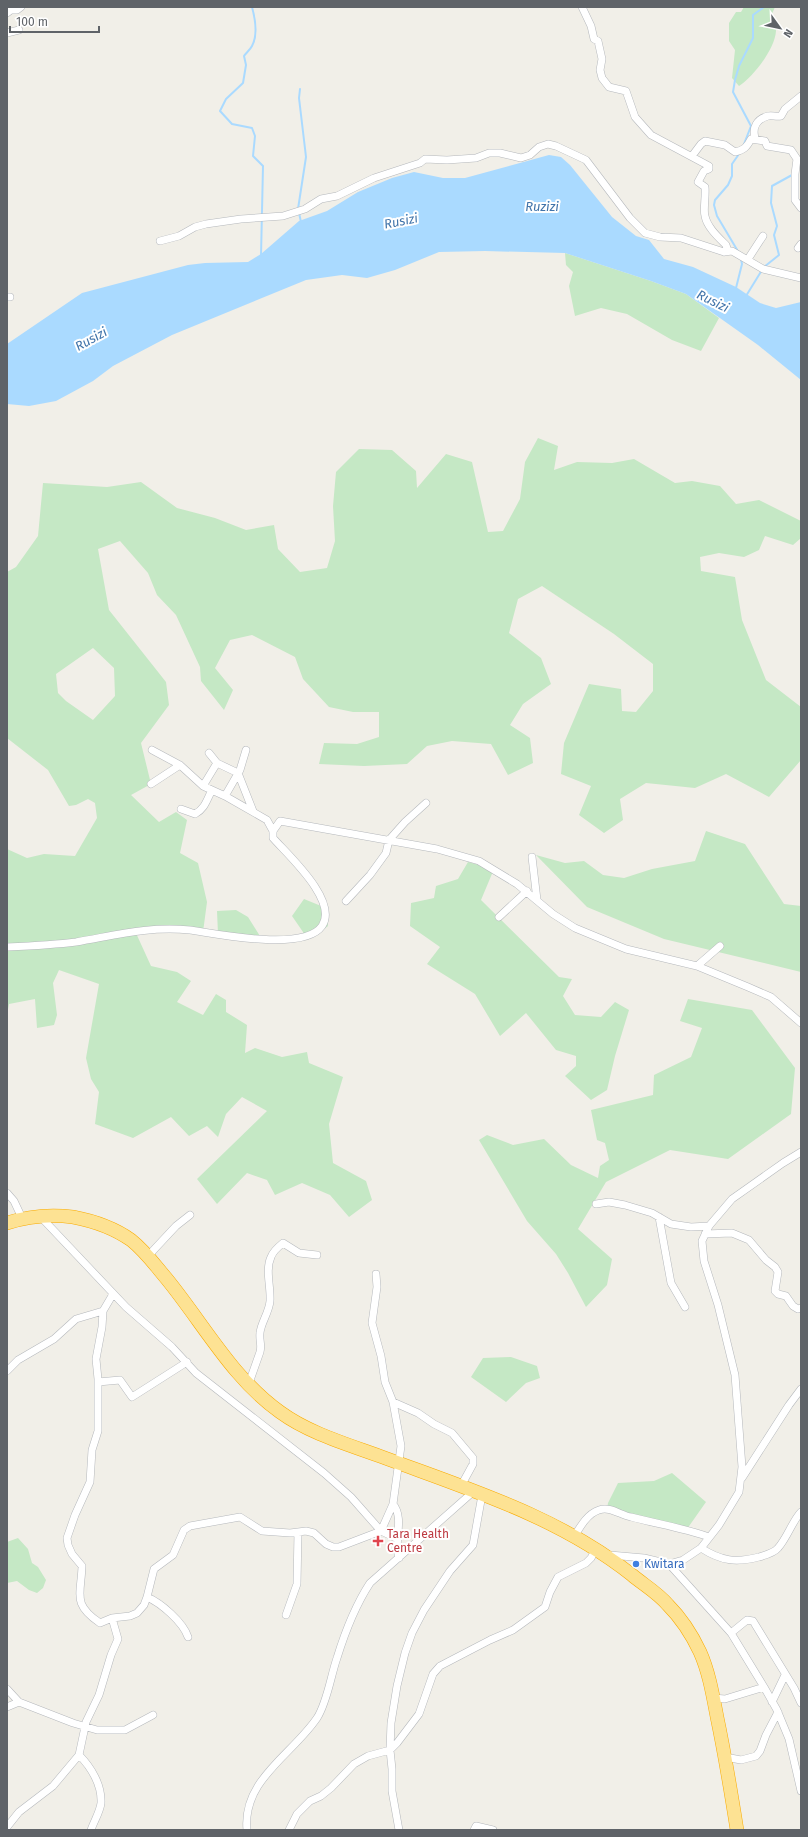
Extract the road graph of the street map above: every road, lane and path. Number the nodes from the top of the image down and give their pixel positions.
1 (21, 7) edge
2 (582, 7) edge
3 (7, 13) edge
4 (19, 30) dead end
5 (7, 33) edge
6 (801, 96) edge
7 (755, 138) junction
8 (692, 156) junction
9 (801, 208) edge
10 (763, 236) dead end
11 (160, 241) dead end
12 (724, 252) junction
13 (742, 256) junction
14 (801, 278) edge
15 (152, 750) dead end
16 (246, 750) dead end
17 (209, 753) dead end
18 (217, 762) junction
19 (180, 765) junction
20 (238, 773) junction
21 (151, 784) dead end
22 (203, 786) junction
23 (212, 790) junction
24 (225, 796) junction
25 (426, 803) dead end
26 (180, 809) dead end
27 (253, 811) junction
28 (273, 831) junction
29 (390, 840) junction
30 (532, 857) dead end
31 (526, 891) junction
32 (537, 900) junction
33 (346, 902) dead end
34 (499, 918) dead end
35 (720, 946) dead end
36 (7, 947) edge
37 (697, 966) junction
38 (801, 1023) edge
39 (801, 1152) edge
40 (7, 1193) edge
41 (596, 1204) dead end
42 (190, 1215) dead end
43 (39, 1216) junction
44 (659, 1217) junction
45 (22, 1218) junction
46 (7, 1223) edge
47 (709, 1226) junction
48 (705, 1234) junction
49 (317, 1255) dead end
50 (148, 1256) junction
51 (376, 1274) dead end
52 (113, 1294) junction
53 (685, 1307) dead end
54 (801, 1308) edge
55 (103, 1311) junction
56 (187, 1362) junction
57 (7, 1371) edge
58 (98, 1382) junction
59 (248, 1386) junction
60 (801, 1389) edge
61 (393, 1402) junction
62 (398, 1463) junction
63 (742, 1478) junction
64 (461, 1486) junction
65 (478, 1493) junction
66 (392, 1504) junction
67 (801, 1512) edge
68 (381, 1530) junction
69 (298, 1532) junction
70 (574, 1537) junction
71 (709, 1537) junction
72 (398, 1539) junction
73 (701, 1548) junction
74 (600, 1551) junction
75 (399, 1558) junction
76 (669, 1564) junction
77 (147, 1596) junction
78 (286, 1615) dead end
79 (112, 1618) junction
80 (731, 1633) junction
81 (188, 1637) dead end
82 (785, 1675) junction
83 (764, 1687) junction
84 (7, 1689) edge
85 (713, 1698) junction
86 (19, 1702) junction
87 (772, 1702) junction
88 (801, 1703) edge
89 (7, 1707) edge
90 (778, 1712) junction
91 (153, 1715) dead end
92 (85, 1727) junction
93 (390, 1750) junction
94 (79, 1755) junction
95 (725, 1758) junction
96 (801, 1791) edge
97 (7, 1827) edge
98 (91, 1830) edge
99 (247, 1830) edge
100 (289, 1830) edge
101 (398, 1830) edge
102 (474, 1830) edge
103 (493, 1830) edge
104 (737, 1830) edge

1 - 3 street
2 - 8 street
4 - 5 street
6 - 7 street
7 - 8 street
7 - 9 street
8 - 12 street
10 - 13 street
11 - 12 street
12 - 13 street
13 - 14 street
15 - 19 street
16 - 20 street
17 - 18 street
18 - 20 street
18 - 22 street
19 - 21 street
19 - 22 street
20 - 24 street
20 - 27 street
22 - 23 street
23 - 24 street
23 - 26 street
24 - 27 street
25 - 29 street
27 - 28 street
28 - 29 street
28 - 36 street
29 - 31 street
29 - 33 street
30 - 32 street
31 - 32 street
31 - 34 street
32 - 37 street
35 - 37 street
37 - 38 street
39 - 47 street
40 - 45 street
41 - 44 street
42 - 50 street
43 - 45 highway
43 - 50 highway
43 - 52 street
44 - 47 street
44 - 53 street
45 - 46 highway
47 - 48 street
48 - 54 street
48 - 63 street
49 - 59 street
50 - 59 highway
51 - 61 street
52 - 55 street
52 - 56 street
55 - 57 street
55 - 58 street
56 - 58 street
56 - 68 street
58 - 79 street
59 - 62 highway
60 - 63 street
61 - 62 street
61 - 64 street
62 - 64 highway
62 - 66 street
63 - 71 street
64 - 65 highway
65 - 70 highway
65 - 75 street
65 - 93 street
66 - 68 street
66 - 72 street
67 - 73 street
68 - 69 street
68 - 72 street
69 - 77 street
69 - 78 street
70 - 71 street
70 - 74 highway
71 - 73 street
72 - 75 street
73 - 76 street
74 - 76 street
74 - 85 highway
74 - 93 street
75 - 99 street
76 - 80 street
77 - 79 street
77 - 81 street
79 - 92 street
80 - 82 street
80 - 83 street
82 - 87 street
82 - 88 street
83 - 85 street
83 - 87 street
84 - 86 street
85 - 95 highway
86 - 89 street
86 - 92 street
87 - 90 street
90 - 95 street
90 - 96 street
91 - 92 street
92 - 94 street
93 - 100 street
93 - 101 street
94 - 97 street
94 - 98 street
95 - 104 highway
102 - 103 street

